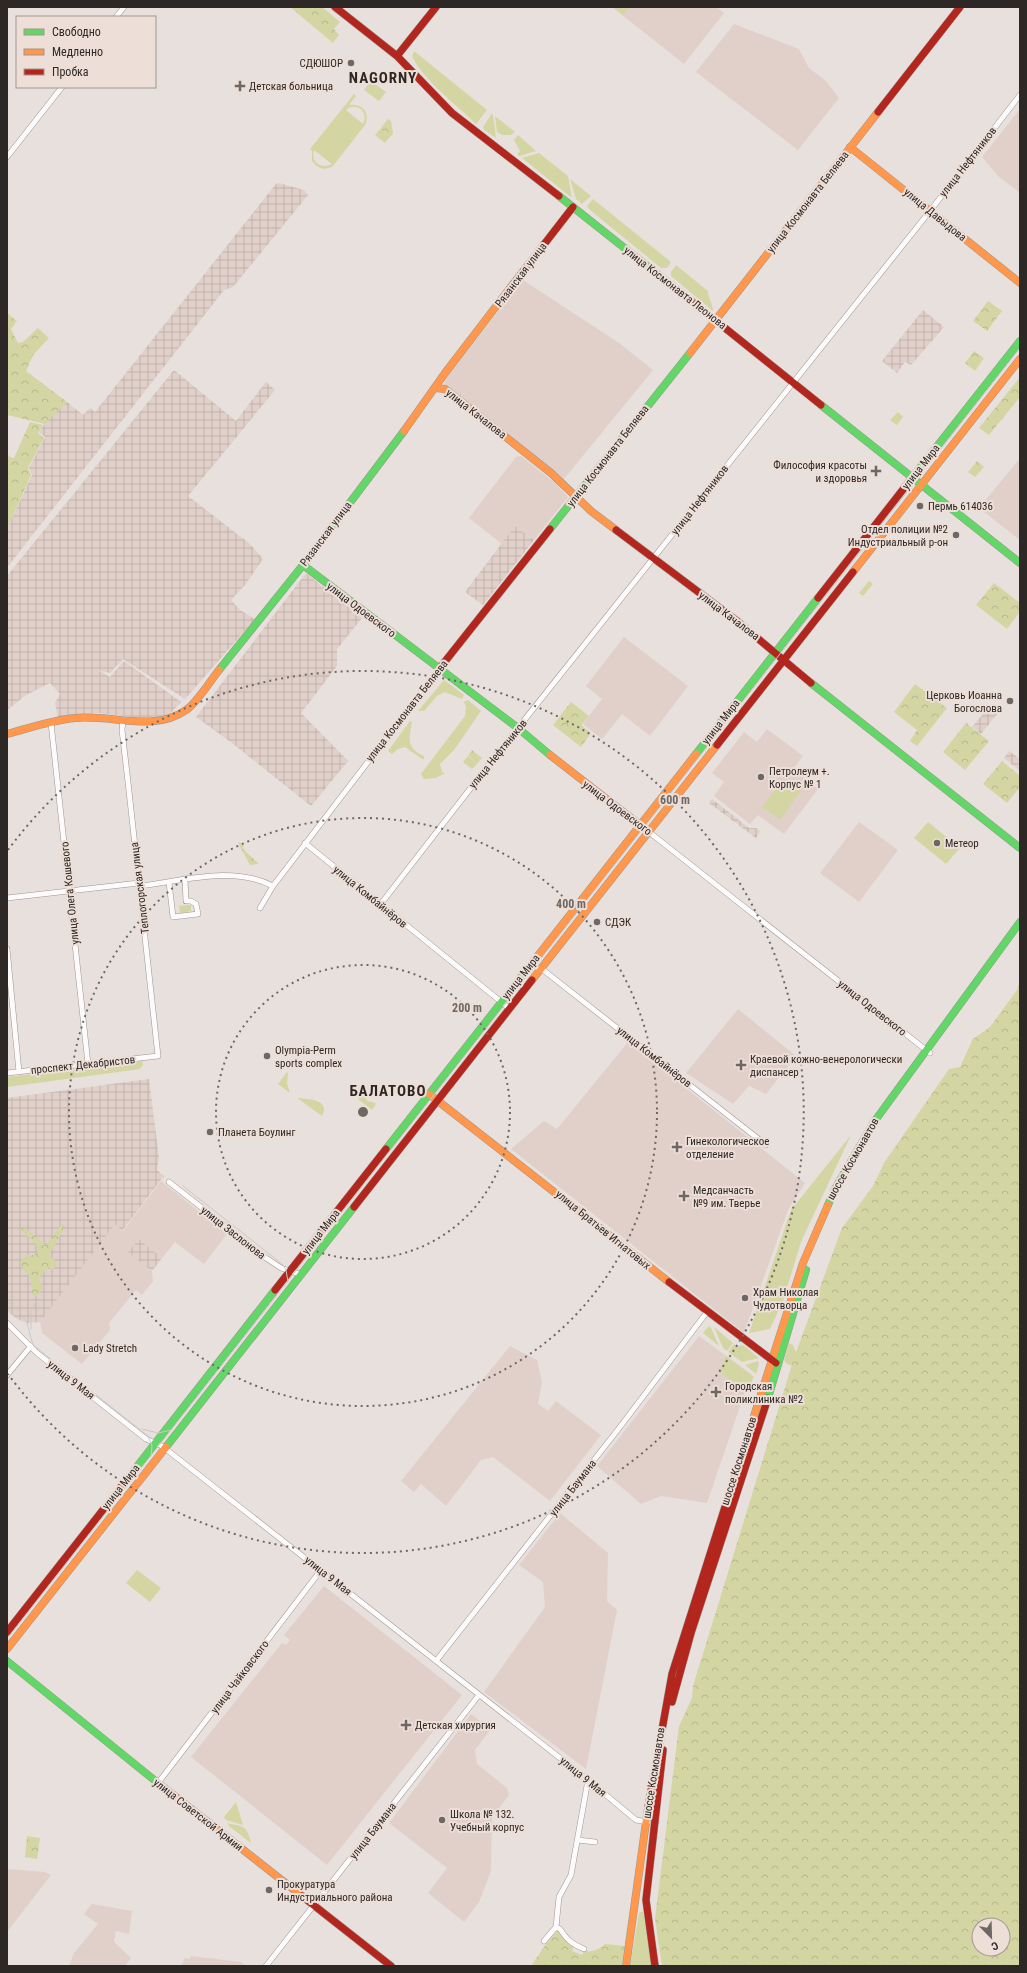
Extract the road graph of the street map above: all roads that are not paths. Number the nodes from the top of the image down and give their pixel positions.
1 (124, 7) edge
2 (335, 7) edge
3 (436, 7) edge
4 (960, 7) edge
5 (117, 16) edge
6 (397, 56) junction
7 (61, 88) edge
8 (1020, 95) edge
9 (850, 147) junction
10 (7, 157) edge
11 (573, 207) junction
12 (930, 211) junction
13 (1020, 283) edge
14 (716, 320) junction
15 (1020, 341) edge
16 (1020, 359) edge
17 (793, 382) junction
18 (436, 388) junction
19 (913, 478) junction
20 (922, 484) junction
21 (576, 497) junction
22 (653, 559) junction
23 (1020, 563) edge
24 (303, 565) junction
25 (774, 655) junction
26 (783, 662) junction
27 (439, 669) junction
28 (123, 720) junction
29 (51, 723) junction
30 (518, 728) junction
31 (7, 734) edge
32 (640, 825) junction
33 (649, 832) junction
34 (305, 843) junction
35 (1020, 848) edge
36 (184, 880) junction
37 (169, 882) junction
38 (140, 884) junction
39 (273, 886) junction
40 (70, 891) junction
41 (7, 898) edge
42 (380, 905) junction
43 (260, 908) dead end
44 (1020, 922) edge
45 (1020, 930) edge
46 (7, 949) edge
47 (542, 969) junction
48 (501, 1002) junction
49 (510, 1009) junction
50 (928, 1052) junction
51 (158, 1056) joint
52 (88, 1064) junction
53 (19, 1072) junction
54 (7, 1073) edge
55 (429, 1094) junction
56 (439, 1101) junction
57 (766, 1145) dead end
58 (169, 1182) dead end
59 (289, 1272) junction
60 (302, 1275) junction
61 (707, 1312) junction
62 (7, 1323) edge
63 (31, 1346) junction
64 (774, 1362) junction
65 (7, 1375) edge
66 (155, 1443) junction
67 (165, 1449) junction
68 (321, 1570) junction
69 (27, 1606) junction
70 (7, 1624) edge
71 (7, 1632) edge
72 (7, 1649) edge
73 (7, 1661) edge
74 (436, 1661) junction
75 (479, 1695) junction
76 (588, 1780) junction
77 (158, 1783) junction
78 (646, 1821) junction
79 (654, 1822) junction
80 (578, 1840) junction
81 (595, 1842) dead end
82 (315, 1905) junction
83 (556, 1927) junction
84 (544, 1942) dead end
85 (584, 1949) dead end
86 (266, 1966) edge
87 (391, 1966) edge
88 (626, 1966) edge
89 (654, 1966) edge

1 - 5 street
2 - 6 main road, улица Космонавта Леонова
3 - 6 main road
4 - 9 main road, улица Космонавта Беляева
6 - 11 main road, улица Космонавта Леонова
7 - 10 street
8 - 12 street, улица Нефтяников
9 - 12 main road, улица Давыдова
9 - 14 main road, улица Космонавта Беляева
11 - 14 main road, улица Космонавта Леонова
11 - 18 main road, Рязанская улица
12 - 13 main road, улица Давыдова
12 - 17 street, улица Нефтяников
14 - 17 main road, улица Космонавта Леонова
14 - 21 main road, улица Космонавта Беляева
15 - 19 main road, улица Мира
16 - 20 main road, улица Мира
17 - 19 main road, улица Космонавта Леонова
17 - 22 street, улица Нефтяников
18 - 21 main road, улица Качалова
18 - 24 main road, Рязанская улица
19 - 20 main road, улица Космонавта Леонова
19 - 25 main road, улица Мира
20 - 23 main road, улица Космонавта Леонова
20 - 26 main road, улица Мира
21 - 22 main road, улица Качалова
21 - 27 main road, улица Космонавта Беляева
22 - 25 main road, улица Качалова
22 - 30 street, улица Нефтяников
24 - 27 main road, улица Одоевского
24 - 28 main road, Рязанская улица
25 - 26 main road, улица Качалова
25 - 32 main road, улица Мира
26 - 33 main road, улица Мира
26 - 35 main road, улица Качалова
27 - 30 main road, улица Одоевского
27 - 34 street, улица Космонавта Беляева
28 - 29 main road, Рязанская улица
28 - 38 street, Теплогорская улица
29 - 31 main road, Рязанская улица
29 - 40 street, улица Олега Кошевого
30 - 32 main road, улица Одоевского
30 - 42 street, улица Нефтяников
32 - 33 main road, улица Одоевского
32 - 48 main road, улица Мира
33 - 47 main road, улица Мира
33 - 50 street, улица Одоевского
34 - 39 street, улица Космонавта Беляева
34 - 42 street, улица Комбайнёров
36 - 37 street
36 - 37 street
36 - 39 street
37 - 38 street
38 - 40 street
38 - 51 street, Теплогорская улица
39 - 43 street, улица Космонавта Беляева
40 - 41 street
40 - 52 street, улица Олега Кошевого
42 - 48 street, улица Комбайнёров
44 - 50 main road, шоссе Космонавтов
45 - 50 main road, шоссе Космонавтов
46 - 53 street
47 - 49 main road, улица Мира
47 - 57 street, улица Комбайнёров
48 - 49 street, улица Комбайнёров
48 - 55 main road, улица Мира
49 - 56 main road, улица Мира
50 - 64 main road, шоссе Космонавтов
51 - 52 street, проспект Декабристов
52 - 53 street, проспект Декабристов
53 - 54 street, проспект Декабристов
55 - 56 main road, улица Братьев Игнатовых
55 - 59 main road, улица Мира
56 - 60 main road, улица Мира
56 - 61 main road, улица Братьев Игнатовых
58 - 59 street, улица Заслонова
59 - 60 street, улица Заслонова
59 - 66 main road, улица Мира
60 - 67 main road, улица Мира
61 - 64 main road, улица Братьев Игнатовых
61 - 74 street, улица Баумана
62 - 63 street, улица 9 Мая
63 - 65 street
63 - 66 street, улица 9 Мая
64 - 78 main road, шоссе Космонавтов
64 - 79 main road, шоссе Космонавтов
66 - 67 street, улица 9 Мая
66 - 69 main road, улица Мира
67 - 68 street, улица 9 Мая
67 - 72 main road, улица Мира
68 - 74 street, улица 9 Мая
68 - 77 street, улица Чайковского
69 - 70 main road
69 - 71 main road, улица Мира
73 - 77 main road, улица Советской Армии
74 - 75 street, улица 9 Мая
75 - 76 street, улица 9 Мая
75 - 82 street, улица Баумана
76 - 78 street, улица 9 Мая
76 - 80 street
77 - 82 main road, улица Советской Армии
78 - 79 street, улица 9 Мая
78 - 88 main road, шоссе Космонавтов
79 - 89 main road, шоссе Космонавтов
80 - 81 street
80 - 83 street
82 - 86 street, улица Баумана
82 - 87 main road, улица Советской Армии
83 - 84 street
83 - 85 street

